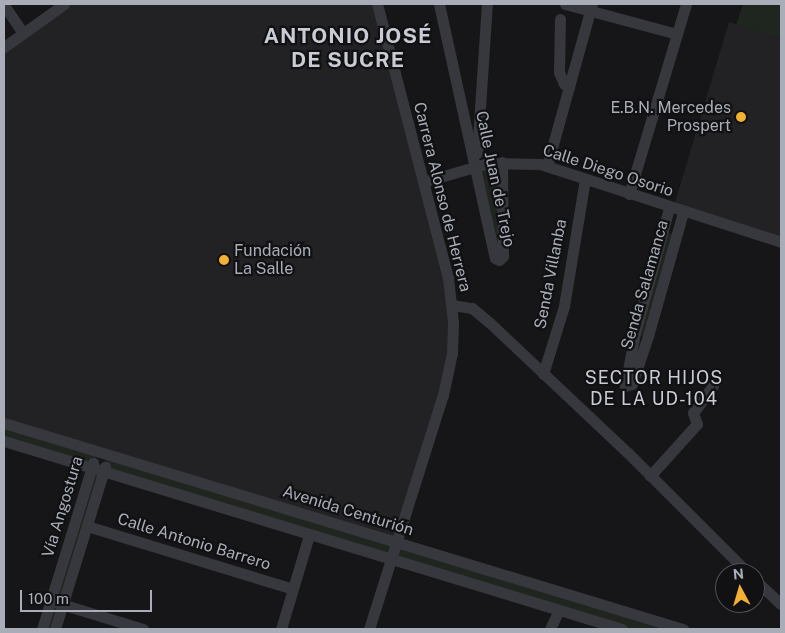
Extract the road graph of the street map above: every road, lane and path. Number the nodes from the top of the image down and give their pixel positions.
1 (64, 4) edge
2 (377, 4) edge
3 (487, 4) edge
4 (564, 4) edge
5 (686, 4) edge
6 (443, 5) edge
7 (4, 6) edge
8 (591, 7) edge
9 (560, 19) dead end
10 (23, 32) junction
11 (676, 34) junction
12 (4, 47) edge
13 (569, 87) junction
14 (502, 162) junction
15 (476, 165) junction
16 (547, 166) junction
17 (585, 179) junction
18 (423, 182) junction
19 (628, 194) junction
20 (669, 208) junction
21 (682, 212) junction
22 (781, 242) edge
23 (452, 305) junction
24 (543, 374) junction
25 (713, 385) dead end
26 (4, 422) edge
27 (4, 441) edge
28 (102, 453) junction
29 (74, 462) junction
30 (97, 470) junction
31 (650, 476) junction
32 (123, 478) junction
33 (99, 484) junction
34 (86, 488) junction
35 (86, 526) junction
36 (309, 535) junction
37 (398, 543) junction
38 (390, 559) junction
39 (738, 563) edge
40 (293, 589) junction
41 (765, 589) edge
42 (51, 600) junction
43 (63, 604) junction
44 (781, 604) edge
45 (559, 610) junction
46 (42, 629) edge
47 (55, 629) edge
48 (144, 629) edge
49 (281, 629) edge
50 (369, 629) edge
51 (550, 629) edge
52 (622, 629) edge
53 (683, 629) edge

1 - 10 street
2 - 18 street, Carrera Alonso de Herrera
3 - 15 street
4 - 8 street
5 - 11 street
6 - 15 street, Calle Juan de Trejo
7 - 10 street
8 - 11 street
8 - 13 street
9 - 13 street
10 - 12 street
11 - 19 street
13 - 16 street
14 - 15 street, Calle Diego Osorio
14 - 15 street, Calle Juan de Trejo
14 - 16 street, Calle Diego Osorio
15 - 18 street, Calle Diego Osorio
16 - 17 street, Calle Diego Osorio
17 - 19 street, Calle Diego Osorio
17 - 24 street, Senda Villanba
18 - 23 street, Carrera Alonso de Herrera
19 - 20 street, Calle Diego Osorio
20 - 21 street, Calle Diego Osorio
20 - 21 street, Senda Salamanca
21 - 22 street, Calle Diego Osorio
23 - 24 street
23 - 37 street, Carrera Alonso de Herrera
24 - 31 street
25 - 31 street
26 - 28 street, Avenida Centurión
27 - 29 street, Avenida Centurión
28 - 30 street, Vía Angostura
28 - 37 street, Avenida Centurión
29 - 30 street, Avenida Centurión
29 - 34 street
30 - 32 street, Avenida Centurión
30 - 33 street, Vía Angostura
30 - 34 street, Vía Angostura
31 - 39 street
32 - 33 street
32 - 36 street, Avenida Centurión
33 - 35 street, Vía Angostura
34 - 42 street, Vía Angostura
35 - 40 street, Calle Antonio Barrero
35 - 43 street, Vía Angostura
36 - 38 street, Avenida Centurión
36 - 40 street
37 - 38 street, Carrera Alonso de Herrera
37 - 53 street, Avenida Centurión
38 - 45 street, Avenida Centurión
38 - 50 street, Carrera Alonso de Herrera
40 - 49 street
41 - 44 street
42 - 43 street
42 - 46 street, Vía Angostura
43 - 47 street, Vía Angostura
43 - 48 street
45 - 51 street
45 - 52 street, Avenida Centurión

